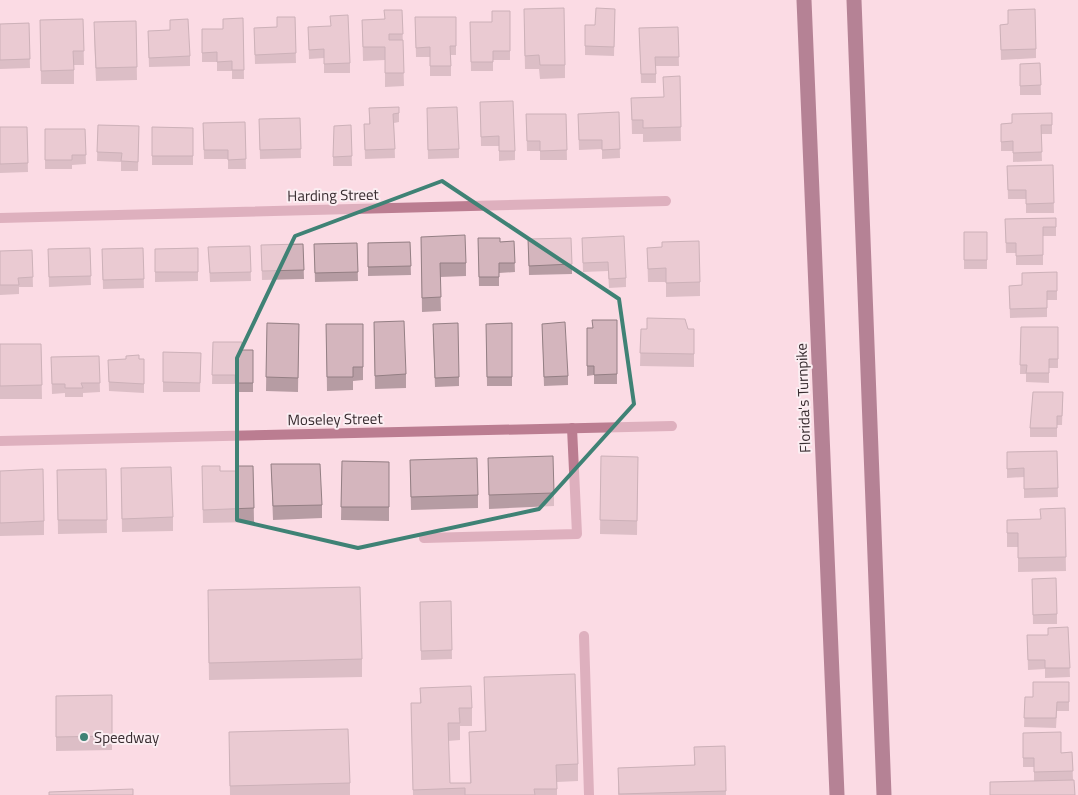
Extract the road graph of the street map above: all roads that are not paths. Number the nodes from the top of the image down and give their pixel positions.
1 (804, 0) edge
2 (854, 0) edge
3 (666, 201) dead end
4 (0, 218) edge
5 (672, 426) dead end
6 (572, 428) junction
7 (0, 441) edge
8 (424, 538) dead end
9 (584, 636) dead end
10 (589, 795) edge
11 (837, 795) edge
12 (884, 795) edge

1 - 11 highway, Florida's Turnpike
2 - 12 highway
3 - 4 street, Harding Street
5 - 6 street, Moseley Street
6 - 7 street, Moseley Street
6 - 8 street
9 - 10 street

